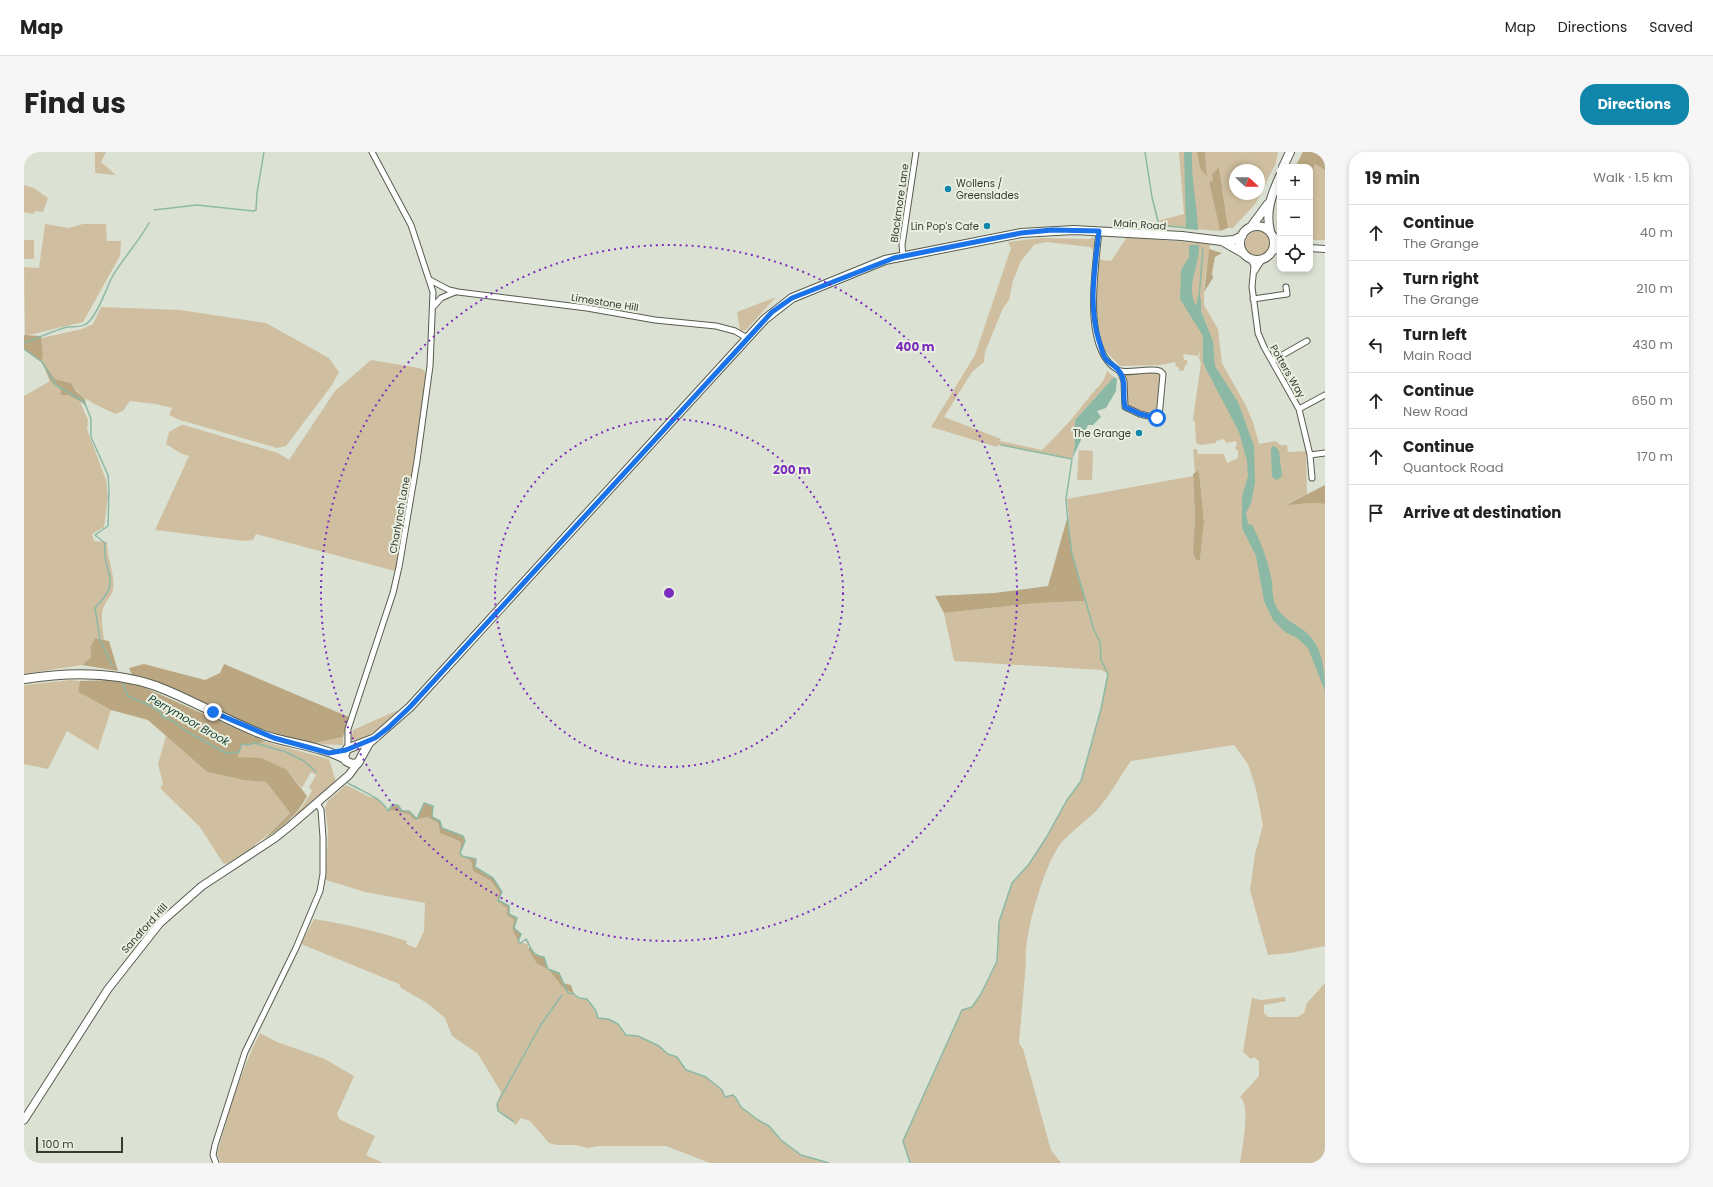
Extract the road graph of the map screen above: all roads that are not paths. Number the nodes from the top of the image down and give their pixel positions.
1 (372, 152) edge
2 (916, 152) edge
3 (1290, 152) edge
4 (1284, 164) edge
5 (1277, 183) edge
6 (1269, 203) junction
7 (1250, 227) junction
8 (1099, 231) junction
9 (1274, 235) edge
10 (1242, 236) junction
11 (1222, 241) junction
12 (1313, 248) edge
13 (1325, 249) edge
14 (1276, 250) edge
15 (1243, 253) junction
16 (903, 256) junction
17 (1251, 259) junction
18 (1262, 260) junction
19 (1253, 273) junction
20 (430, 280) junction
21 (1286, 287) dead end
22 (458, 292) junction
23 (1253, 299) junction
24 (434, 306) junction
25 (747, 338) junction
26 (1307, 341) dead end
27 (1272, 361) junction
28 (1120, 371) junction
29 (1325, 395) edge
30 (1299, 409) junction
31 (1325, 453) edge
32 (1310, 455) junction
33 (1312, 478) dead end
34 (24, 679) edge
35 (375, 738) junction
36 (350, 748) junction
37 (329, 753) junction
38 (360, 759) junction
39 (345, 760) junction
40 (344, 779) junction
41 (317, 803) junction
42 (24, 1120) edge
43 (216, 1163) edge

1 - 20 street, Charlynch Lane
2 - 16 street, Blackmore Lane
3 - 4 main road
5 - 6 main road
6 - 7 main road
6 - 9 main road
7 - 9 main road
7 - 10 main road
8 - 11 main road, Main Road
8 - 16 main road, Main Road
8 - 28 street
9 - 14 main road
10 - 11 main road, Main Road
10 - 15 main road
11 - 15 main road, Main Road
12 - 13 street
14 - 18 main road
15 - 17 main road
16 - 25 main road, Main Road
17 - 18 main road
17 - 19 street, Potters Way
18 - 19 street
19 - 23 street, Potters Way
20 - 22 street, Limestone Hill
20 - 24 street, Charlynch Lane
21 - 23 street
22 - 24 street
22 - 25 street, Limestone Hill
23 - 27 street, Potters Way
24 - 36 street, Charlynch Lane
25 - 35 main road, Main Road
26 - 27 street
27 - 30 street, Potters Way
28 - 28 street
29 - 30 street
30 - 32 street, Potters Way
31 - 32 street
32 - 33 street, Potters Way
34 - 37 main road
35 - 36 main road
35 - 38 main road
36 - 37 main road
36 - 38 main road
36 - 39 main road
37 - 39 main road
38 - 39 main road
38 - 40 main road, Sandford Hill
39 - 40 main road
40 - 41 main road, Sandford Hill
41 - 42 main road, Sandford Hill
41 - 43 street

